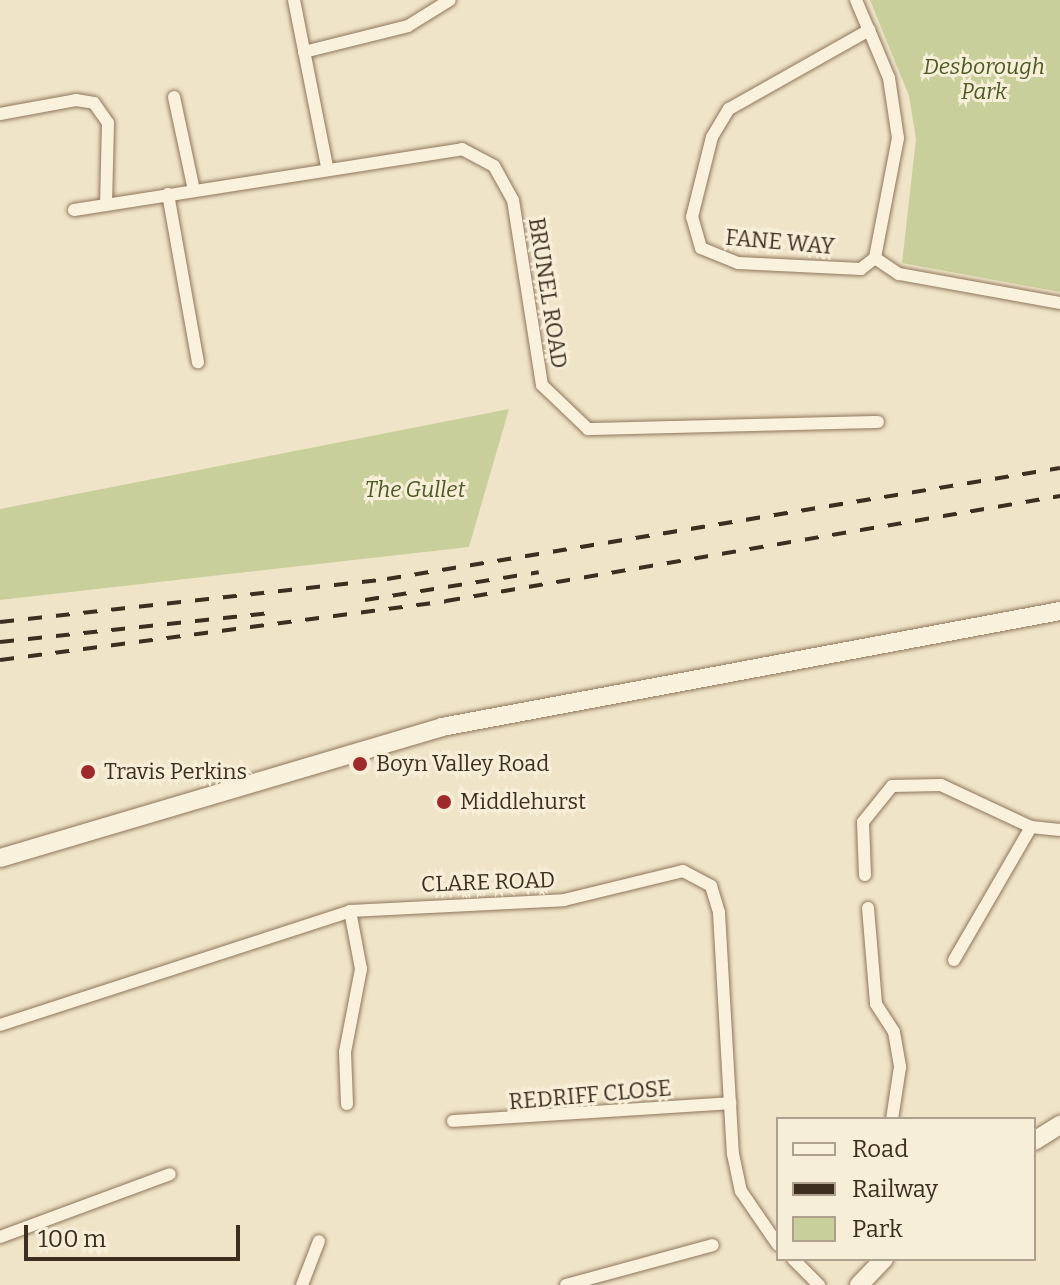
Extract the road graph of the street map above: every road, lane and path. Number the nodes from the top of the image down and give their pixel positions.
1 (294, 0) edge
2 (450, 0) edge
3 (856, 0) edge
4 (869, 30) junction
5 (304, 52) junction
6 (174, 97) dead end
7 (0, 114) edge
8 (327, 167) junction
9 (194, 190) junction
10 (168, 194) junction
11 (106, 204) junction
12 (74, 210) dead end
13 (875, 258) junction
14 (1060, 303) edge
15 (198, 362) dead end
16 (878, 422) dead end
17 (1060, 611) edge
18 (1031, 827) junction
19 (1060, 830) edge
20 (0, 858) edge
21 (865, 875) dead end
22 (868, 908) dead end
23 (350, 911) junction
24 (954, 960) dead end
25 (0, 1025) edge
26 (730, 1103) junction
27 (347, 1104) dead end
28 (892, 1117) edge
29 (453, 1121) dead end
30 (1060, 1125) edge
31 (1036, 1140) edge
32 (170, 1174) dead end
33 (0, 1237) edge
34 (319, 1241) dead end
35 (776, 1242) edge
36 (713, 1245) dead end
37 (795, 1261) edge
38 (882, 1261) edge
39 (566, 1282) edge
40 (302, 1285) edge
41 (819, 1285) edge
42 (859, 1285) edge

1 - 5 street
2 - 5 street
3 - 4 street
4 - 13 street
4 - 13 street, FANE WAY
5 - 8 street
6 - 9 street
7 - 11 street
8 - 9 street, BRUNEL ROAD
8 - 16 street, BRUNEL ROAD
9 - 10 street, BRUNEL ROAD
10 - 11 street, BRUNEL ROAD
10 - 15 street
11 - 12 street, BRUNEL ROAD
13 - 14 street
17 - 20 street
18 - 19 street
18 - 21 street
18 - 24 street
22 - 28 street
23 - 25 street, CLARE ROAD
23 - 26 street, CLARE ROAD
23 - 27 street
26 - 29 street, REDRIFF CLOSE
26 - 35 street, CLARE ROAD
30 - 31 street
32 - 33 street
34 - 40 street
36 - 39 street
37 - 41 street
38 - 42 street

